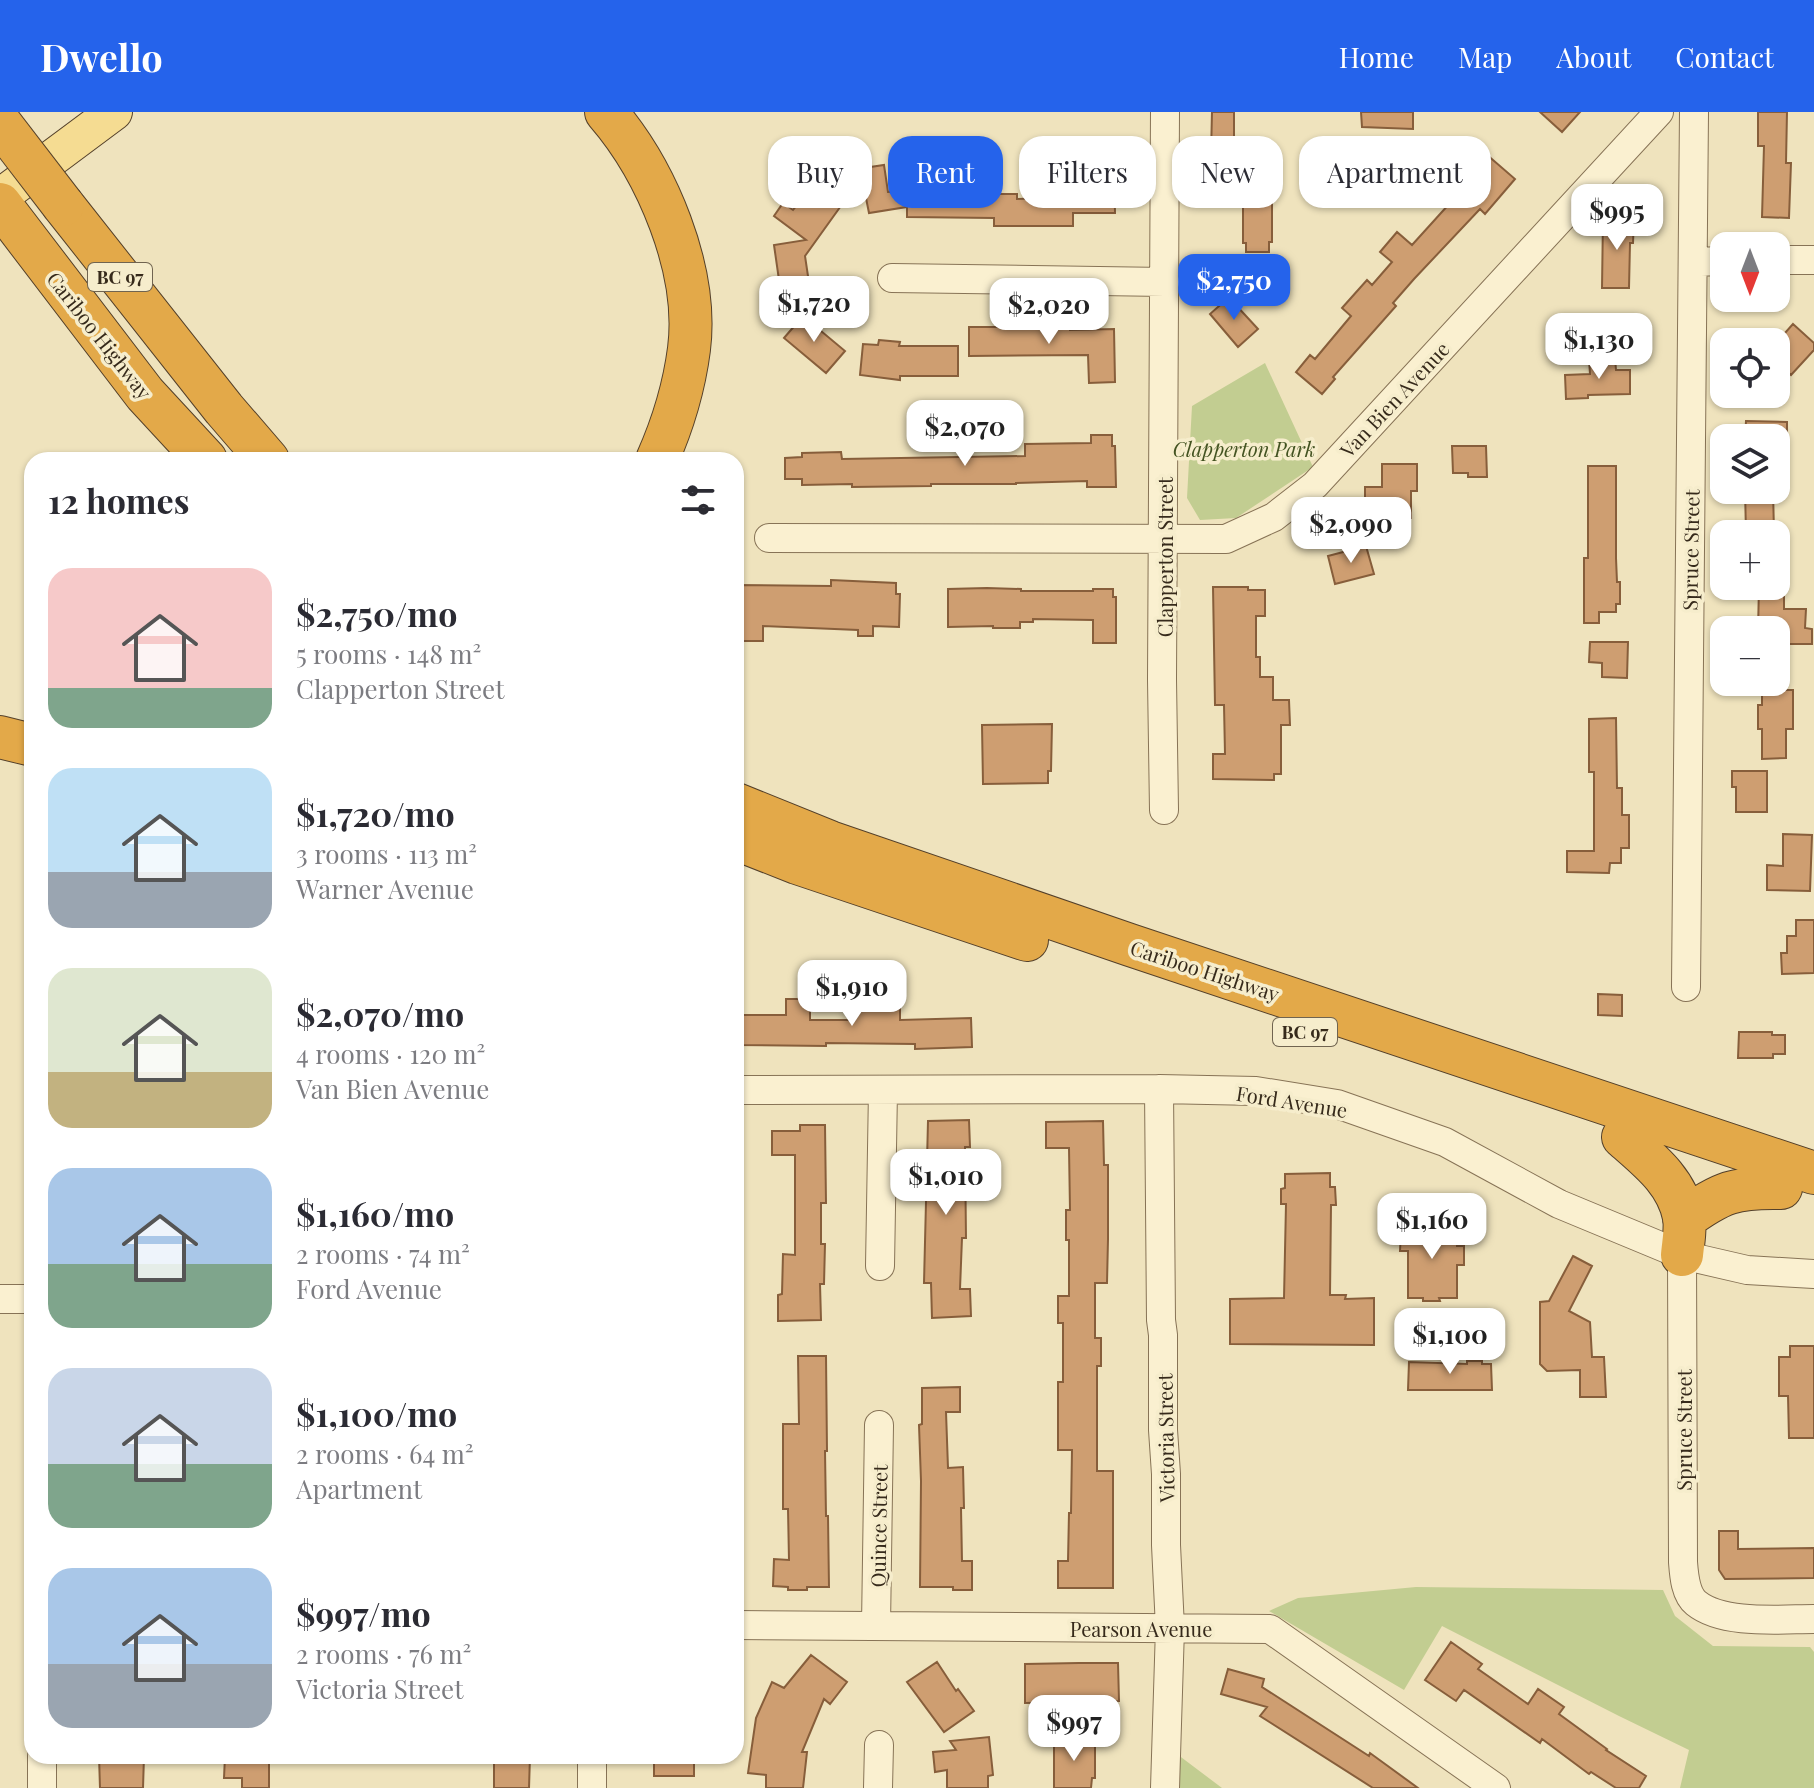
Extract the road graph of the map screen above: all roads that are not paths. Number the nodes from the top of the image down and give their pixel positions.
1 (114, 112) edge
2 (606, 112) edge
3 (628, 112) edge
4 (1165, 112) edge
5 (1659, 112) edge
6 (1694, 112) edge
7 (0, 123) edge
8 (0, 197) edge
9 (0, 204) edge
10 (1790, 260) edge
11 (1814, 260) edge
12 (1710, 261) edge
13 (1693, 262) junction
14 (892, 278) dead end
15 (1165, 282) junction
16 (145, 394) junction
17 (178, 452) edge
18 (199, 452) edge
19 (261, 452) edge
20 (660, 452) edge
21 (690, 452) edge
22 (769, 538) dead end
23 (1164, 540) junction
24 (0, 714) edge
25 (24, 719) edge
26 (0, 737) edge
27 (24, 743) edge
28 (744, 780) edge
29 (744, 807) edge
30 (1164, 810) dead end
31 (744, 842) edge
32 (830, 842) junction
33 (1686, 987) dead end
34 (1159, 1089) junction
35 (744, 1090) edge
36 (883, 1090) junction
37 (1623, 1137) junction
38 (1803, 1187) edge
39 (1683, 1237) junction
40 (880, 1266) dead end
41 (1814, 1274) edge
42 (0, 1299) edge
43 (24, 1299) edge
44 (879, 1425) dead end
45 (1814, 1619) edge
46 (744, 1625) edge
47 (876, 1626) junction
48 (1170, 1628) junction
49 (879, 1745) dead end
50 (42, 1764) edge
51 (592, 1764) edge
52 (42, 1788) edge
53 (592, 1788) edge
54 (878, 1788) edge
55 (1165, 1788) edge
56 (1496, 1788) edge

1 - 8 main road
2 - 20 highway
3 - 21 highway
4 - 15 street, Clapperton Street
5 - 23 street, Van Bien Avenue
6 - 13 street, Spruce Street
7 - 19 highway, BC 97, bridge
9 - 16 highway, Cariboo Highway / BC 97
10 - 11 street
12 - 13 street
13 - 33 street, Spruce Street
14 - 15 street
15 - 23 street, Clapperton Street
16 - 17 highway
16 - 18 highway, Cariboo Highway / BC 97
22 - 23 street, Van Bien Avenue
23 - 30 street, Clapperton Street
24 - 25 highway
26 - 27 highway
28 - 32 highway
29 - 32 highway, Cariboo Highway / BC 97
31 - 37 highway, Cariboo Highway / BC 97
32 - 38 highway, Cariboo Highway / BC 97
34 - 36 street, Ford Avenue
34 - 39 street, Ford Avenue
34 - 48 street, Victoria Street
35 - 36 street, Ford Avenue
36 - 40 street
37 - 38 highway, Cariboo Highway / BC 97
37 - 39 highway
38 - 39 highway
39 - 41 street, Ford Avenue
39 - 45 street, Spruce Street
42 - 43 street
44 - 47 street, Quince Street
46 - 47 street, Pearson Avenue
47 - 48 street, Pearson Avenue
48 - 55 street, Victoria Street
48 - 56 street, Pearson Avenue
49 - 54 street
50 - 52 street
51 - 53 street

